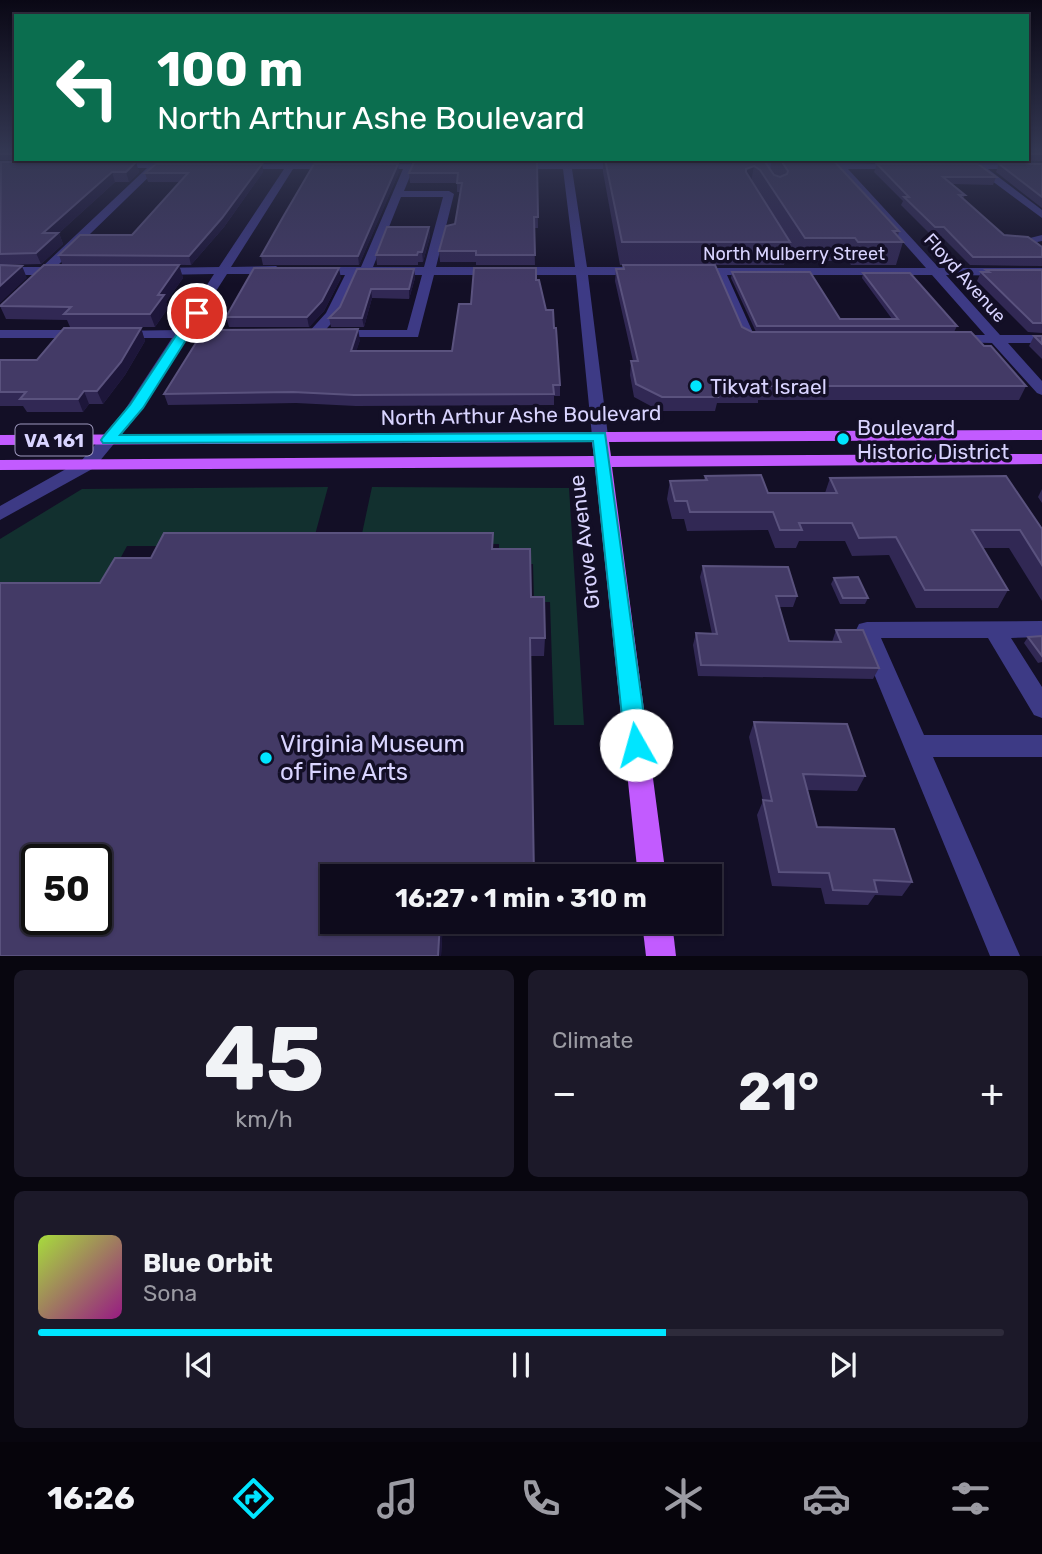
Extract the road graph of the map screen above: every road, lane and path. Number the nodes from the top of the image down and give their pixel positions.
1 (400, 194) edge
2 (125, 195) edge
3 (272, 195) edge
4 (449, 195) edge
5 (571, 195) edge
6 (866, 195) edge
7 (1016, 195) edge
8 (1042, 215) edge
9 (1042, 238) edge
10 (1042, 253) edge
11 (223, 270) junction
12 (0, 271) edge
13 (72, 271) edge
14 (141, 271) edge
15 (359, 271) junction
16 (429, 271) junction
17 (582, 271) junction
18 (651, 271) edge
19 (678, 271) edge
20 (719, 271) junction
21 (935, 272) junction
22 (1042, 272) edge
23 (40, 276) junction
24 (0, 334) edge
25 (184, 334) junction
26 (236, 334) edge
27 (776, 339) edge
28 (942, 339) edge
29 (998, 339) junction
30 (1042, 340) edge
31 (1042, 390) edge
32 (1042, 435) edge
33 (600, 436) junction
34 (0, 440) edge
35 (108, 440) junction
36 (1042, 459) edge
37 (603, 462) junction
38 (88, 464) junction
39 (0, 465) edge
40 (0, 514) edge
41 (995, 629) junction
42 (1042, 629) edge
43 (1042, 708) edge
44 (916, 746) junction
45 (1042, 746) edge
46 (650, 864) edge
47 (658, 934) edge
48 (661, 956) edge
49 (1004, 956) edge

1 - 15 street
2 - 23 street
3 - 11 street
4 - 16 street
5 - 17 street, Grove Avenue
6 - 21 street, Floyd Avenue
7 - 8 street
9 - 10 street
11 - 14 street
11 - 15 street
11 - 25 street
12 - 23 street
13 - 23 street
15 - 16 street
15 - 16 street
16 - 17 street
17 - 18 street
17 - 33 street, Grove Avenue
19 - 20 street, North Mulberry Street
20 - 21 street, North Mulberry Street
20 - 27 street
21 - 22 street, North Mulberry Street
21 - 29 street, Floyd Avenue
24 - 25 street
25 - 26 street
25 - 35 street
28 - 29 street
29 - 30 street
29 - 31 street, Floyd Avenue
32 - 33 main road, North Arthur Ashe Boulevard / VA 161
33 - 35 main road, North Arthur Ashe Boulevard / VA 161
33 - 37 main road, Grove Avenue
34 - 35 main road, North Arthur Ashe Boulevard / VA 161
35 - 38 street
36 - 37 main road, VA 161
37 - 38 main road, VA 161
37 - 46 main road, Grove Avenue
38 - 39 main road, VA 161
38 - 40 street
41 - 42 street
41 - 43 street
41 - 44 street
44 - 45 street
44 - 49 street
47 - 48 main road

